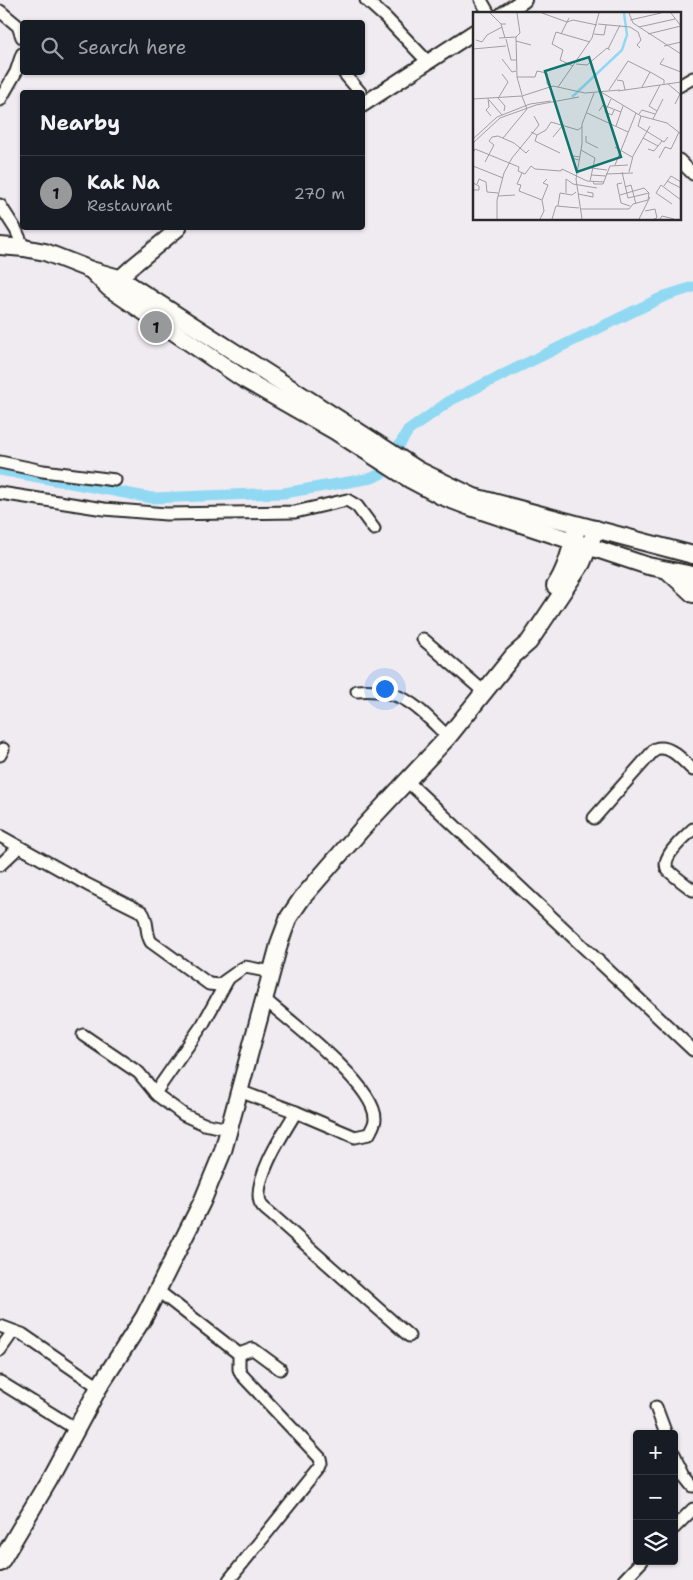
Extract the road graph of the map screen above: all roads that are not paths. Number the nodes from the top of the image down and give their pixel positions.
1 (366, 0) edge
2 (481, 0) edge
3 (524, 0) edge
4 (0, 11) edge
5 (487, 12) edge
6 (506, 12) edge
7 (20, 32) edge
8 (471, 37) edge
9 (20, 60) edge
10 (428, 62) junction
11 (345, 75) edge
12 (693, 78) edge
13 (680, 85) edge
14 (358, 90) edge
15 (365, 97) edge
16 (0, 100) edge
17 (680, 161) edge
18 (693, 174) edge
19 (0, 205) edge
20 (173, 230) edge
21 (0, 246) edge
22 (24, 248) junction
23 (114, 283) junction
24 (0, 462) edge
25 (410, 474) junction
26 (114, 480) dead end
27 (0, 493) edge
28 (578, 525) junction
29 (374, 529) dead end
30 (596, 529) junction
31 (573, 541) junction
32 (589, 546) junction
33 (693, 555) edge
34 (665, 569) junction
35 (693, 575) edge
36 (693, 594) edge
37 (423, 639) dead end
38 (513, 656) junction
39 (356, 691) dead end
40 (483, 691) junction
41 (448, 737) junction
42 (693, 770) edge
43 (407, 782) junction
44 (594, 818) dead end
45 (693, 829) edge
46 (0, 836) edge
47 (19, 847) junction
48 (0, 865) edge
49 (693, 890) edge
50 (272, 972) junction
51 (229, 978) junction
52 (264, 1000) junction
53 (83, 1035) dead end
54 (693, 1050) edge
55 (239, 1091) junction
56 (155, 1093) junction
57 (296, 1112) junction
58 (229, 1129) junction
59 (157, 1290) junction
60 (0, 1326) edge
61 (16, 1332) junction
62 (408, 1336) dead end
63 (0, 1350) edge
64 (239, 1354) junction
65 (280, 1369) dead end
66 (0, 1382) edge
67 (99, 1387) junction
68 (656, 1407) dead end
69 (76, 1429) junction
70 (665, 1430) edge
71 (678, 1462) edge
72 (693, 1486) edge
73 (693, 1509) edge
74 (678, 1524) edge
75 (0, 1563) edge
76 (638, 1565) edge
77 (229, 1580) edge
78 (624, 1580) edge

1 - 10 street
2 - 5 street
3 - 6 street
4 - 7 street
8 - 10 street
9 - 16 street
10 - 15 street
11 - 14 street
12 - 13 street
17 - 18 street
19 - 22 street
20 - 23 street
21 - 22 main road
22 - 23 main road
23 - 25 main road
24 - 26 street
25 - 28 main road
25 - 31 main road
27 - 29 street
28 - 30 main road
28 - 31 main road
30 - 32 main road
30 - 33 main road
31 - 32 main road
31 - 38 main road
32 - 34 main road
32 - 38 main road
34 - 35 main road
34 - 36 main road
37 - 40 street
38 - 40 main road
39 - 41 street
40 - 41 main road
41 - 43 main road
42 - 44 street
43 - 50 main road
43 - 54 street
45 - 49 street
46 - 47 street
47 - 48 street
47 - 51 street
50 - 51 street
50 - 52 main road
51 - 56 street
52 - 55 main road
52 - 57 street
53 - 56 street
55 - 57 street
55 - 58 main road
56 - 58 street
57 - 62 street
58 - 59 main road
59 - 64 street
59 - 67 main road
60 - 61 street
61 - 63 street
61 - 67 street
64 - 65 street
64 - 77 street
66 - 69 street
67 - 69 main road
68 - 70 street
69 - 75 main road
71 - 72 street
73 - 74 street
76 - 78 street

